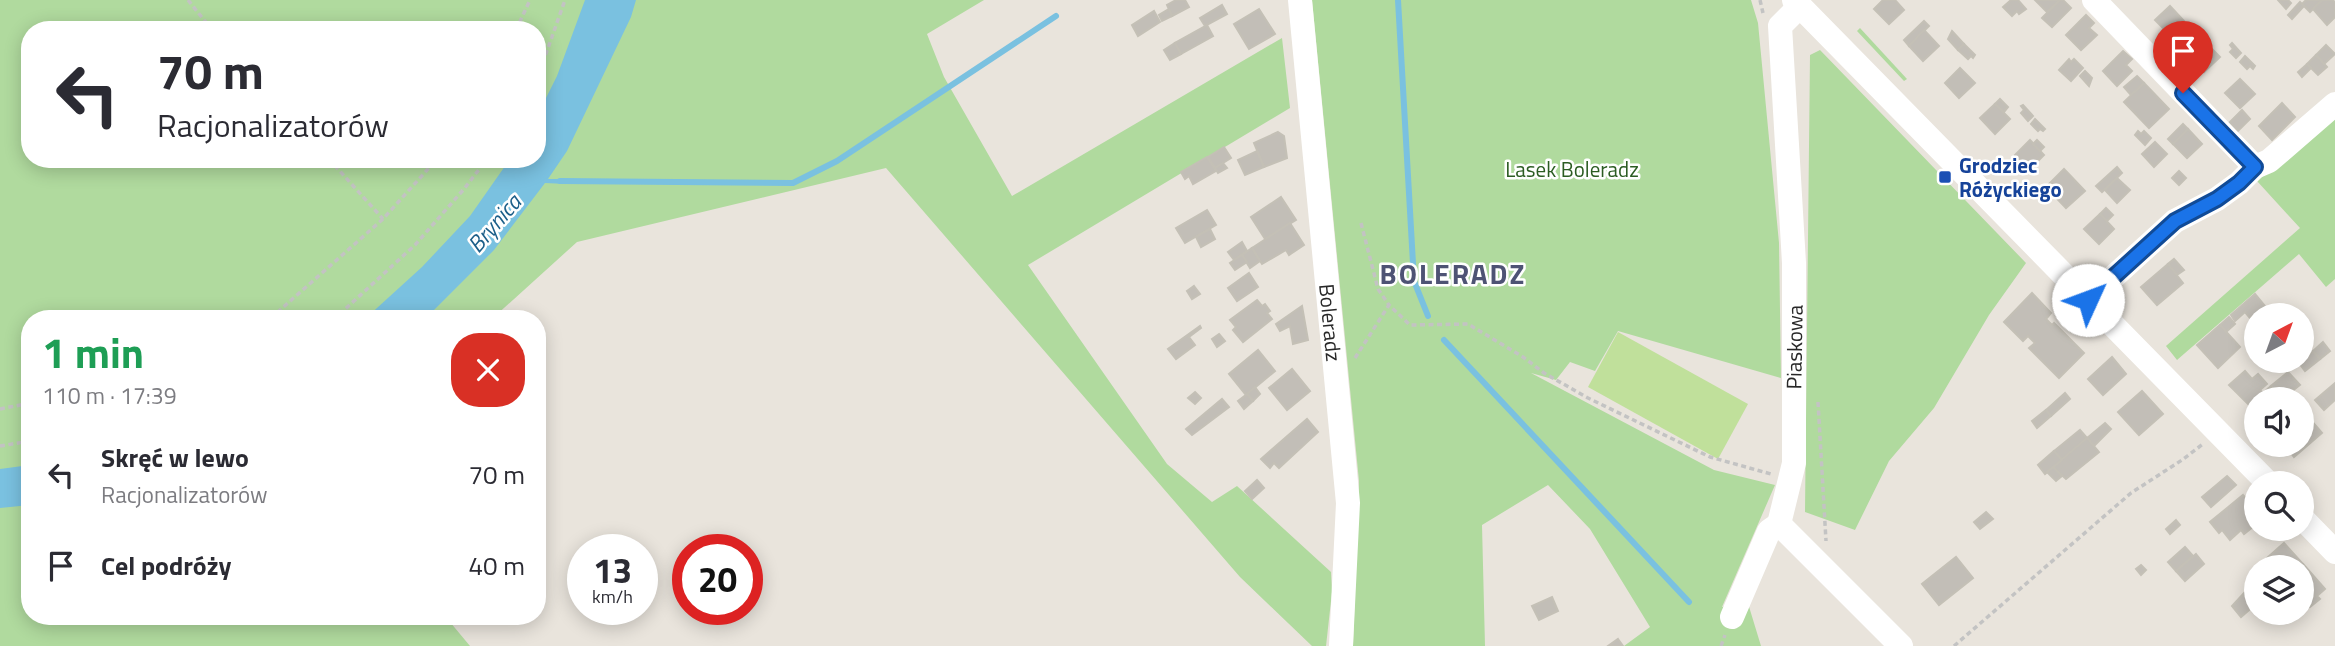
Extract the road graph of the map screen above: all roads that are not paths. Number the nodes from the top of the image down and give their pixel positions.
1 (1300, 0) edge
2 (2094, 0) edge
3 (1797, 3) edge
4 (2335, 104) edge
5 (2255, 167) junction
6 (2088, 300) junction
7 (2256, 471) edge
8 (1779, 524) junction
9 (2314, 530) edge
10 (2335, 552) edge
11 (1732, 617) dead end
12 (1341, 646) edge
13 (1901, 646) edge

1 - 12 street, Boleradz
2 - 5 street
3 - 6 street
3 - 8 street, Piaskowa
4 - 5 street
5 - 6 street
6 - 7 street
8 - 11 street
8 - 13 street
9 - 10 street

